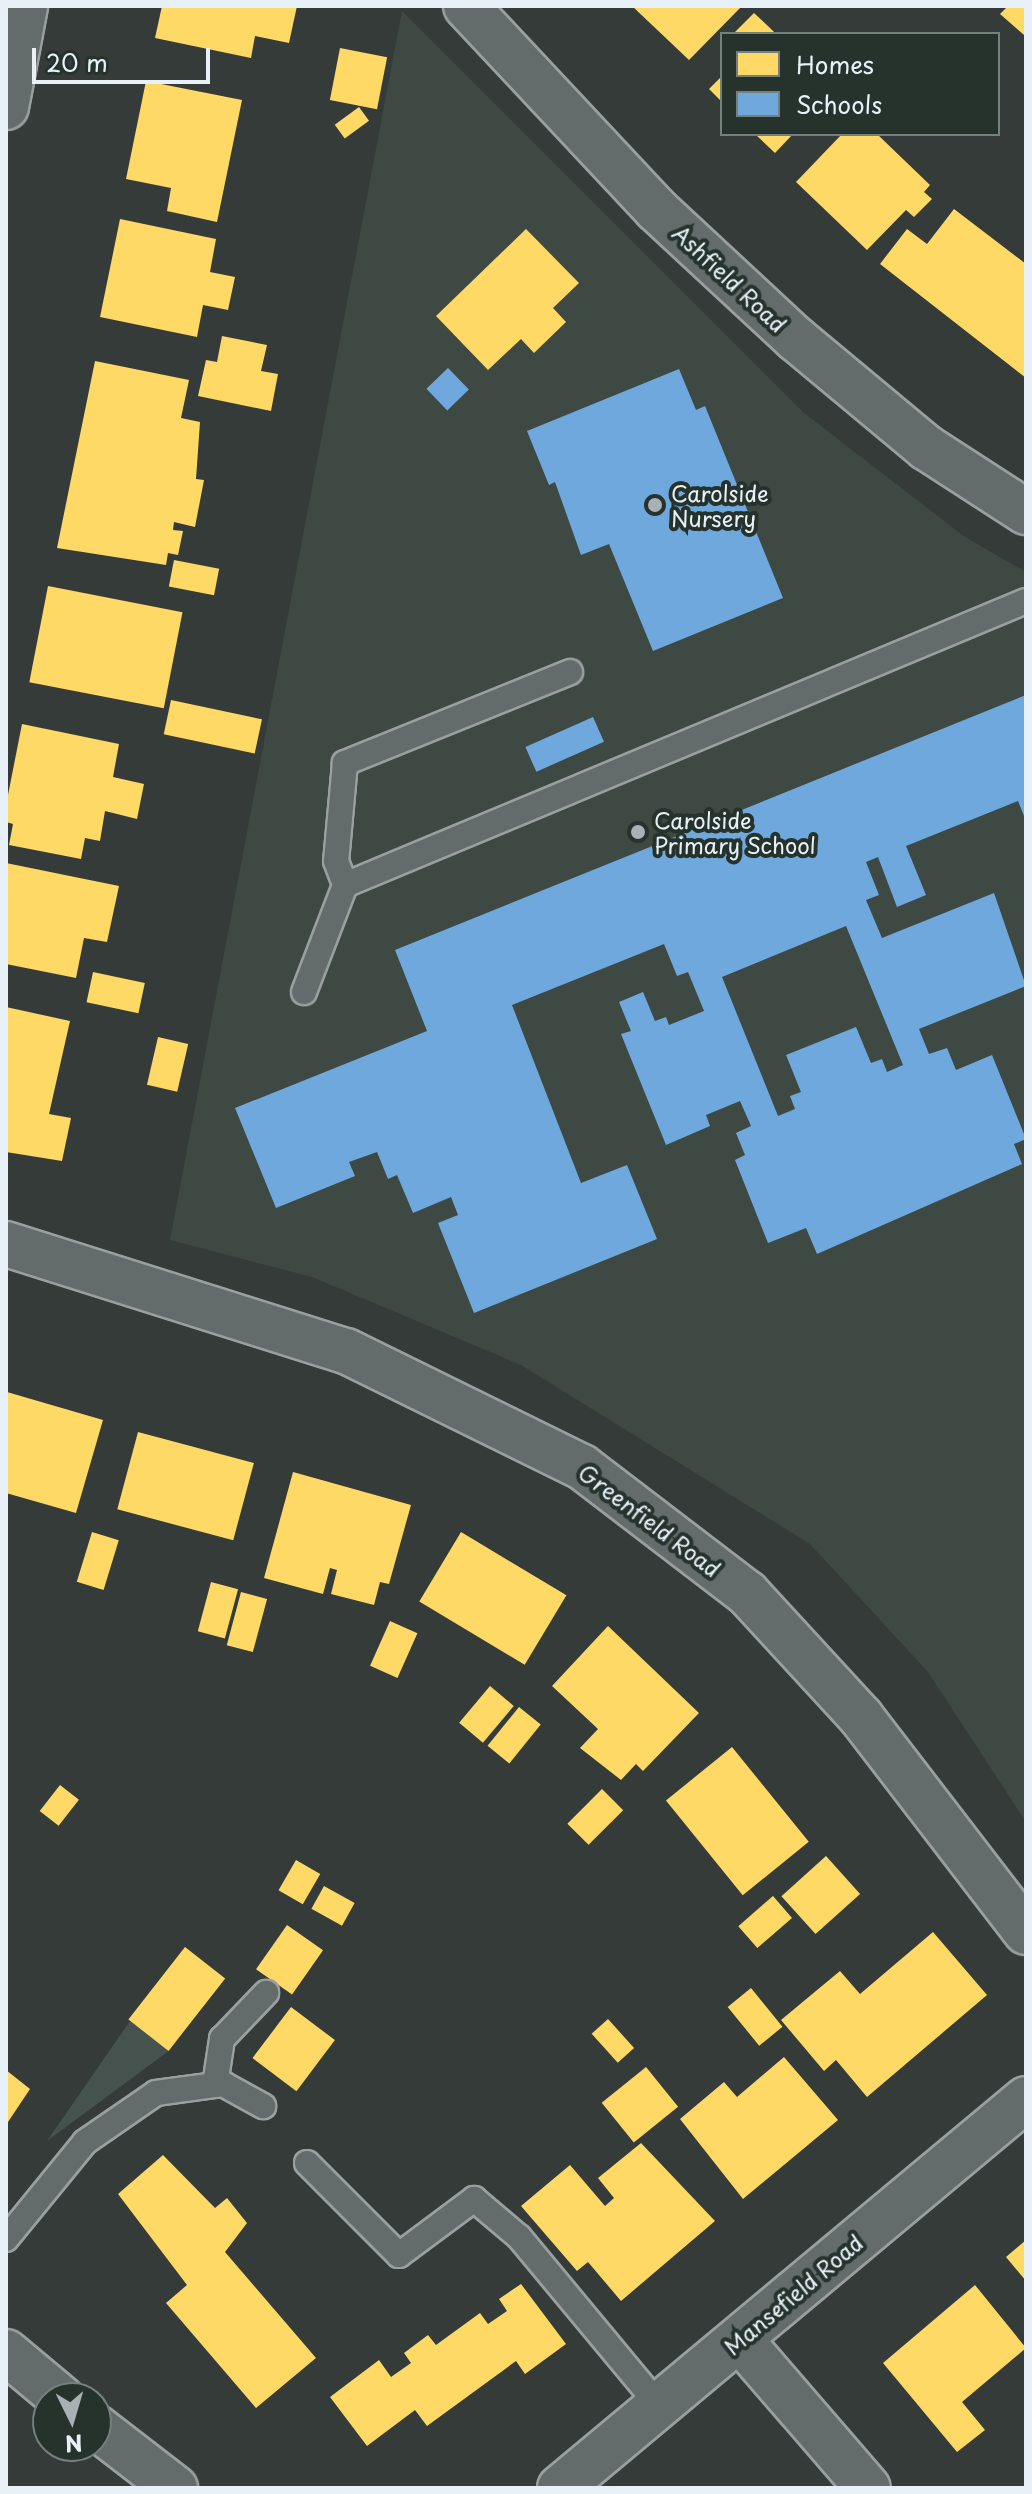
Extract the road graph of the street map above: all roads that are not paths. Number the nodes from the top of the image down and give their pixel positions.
1 (25, 6) edge
2 (466, 6) edge
3 (6, 107) edge
4 (1026, 512) edge
5 (1026, 601) edge
6 (570, 672) dead end
7 (345, 885) junction
8 (304, 992) dead end
9 (6, 1244) edge
10 (1026, 1932) edge
11 (266, 1993) dead end
12 (215, 2085) junction
13 (1026, 2099) edge
14 (263, 2106) dead end
15 (307, 2163) dead end
16 (6, 2239) edge
17 (741, 2341) junction
18 (6, 2352) edge
19 (42, 2382) edge
20 (656, 2402) junction
21 (112, 2439) edge
22 (175, 2488) edge
23 (560, 2488) edge
24 (868, 2488) edge

1 - 3 street
2 - 4 street, Ashfield Road
5 - 7 lane
6 - 7 lane
7 - 8 lane
9 - 10 street, Greenfield Road
11 - 12 lane
12 - 14 lane
12 - 16 lane
13 - 17 street, Mansefield Road
15 - 20 lane
17 - 20 street, Mansefield Road
17 - 24 street
18 - 19 street
20 - 23 street, Mansefield Road
21 - 22 street

